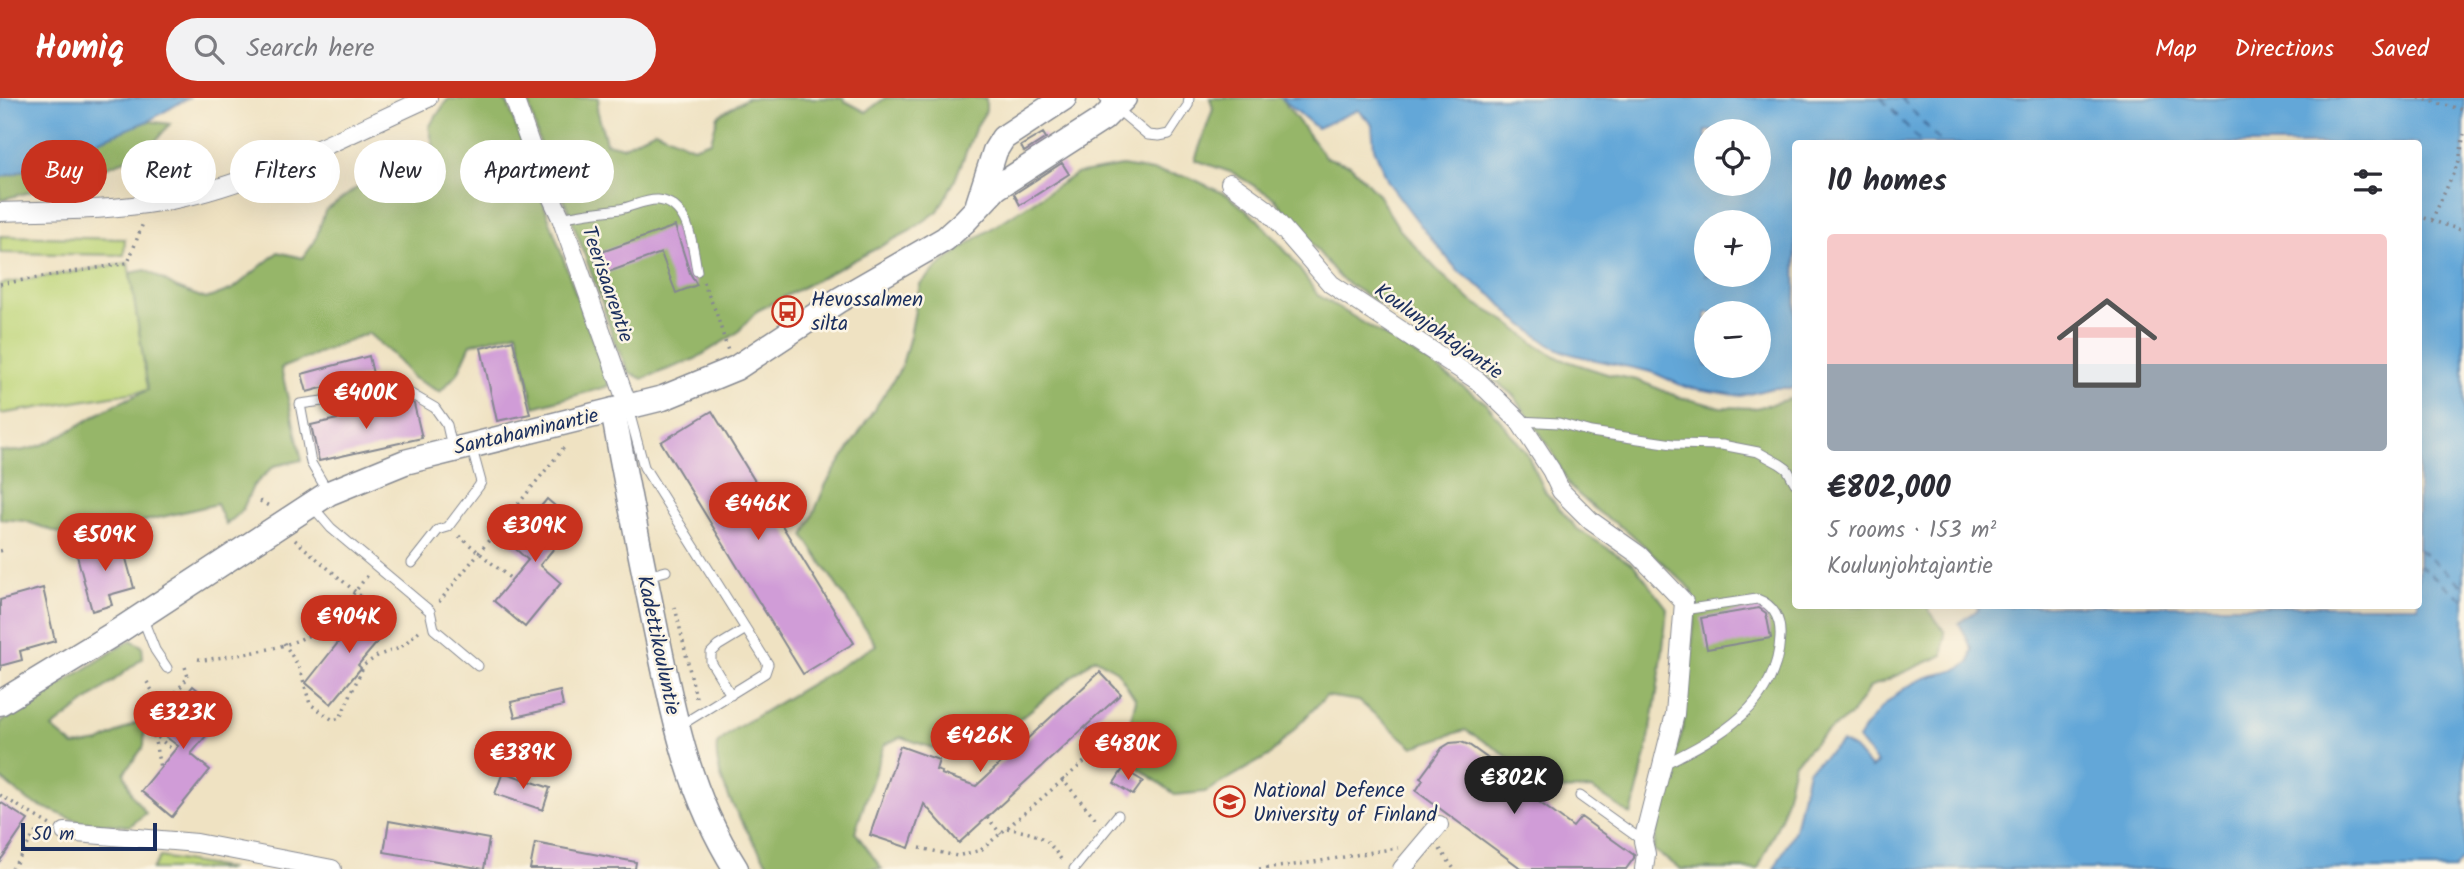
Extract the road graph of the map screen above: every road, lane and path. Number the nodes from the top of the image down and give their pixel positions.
1 (428, 98) edge
2 (514, 98) edge
3 (1064, 98) edge
4 (1189, 98) edge
5 (2419, 98) edge
6 (1114, 102) edge
7 (2464, 110) edge
8 (2464, 134) edge
9 (1230, 183) dead end
10 (216, 187) edge
11 (150, 203) joint
12 (978, 205) junction
13 (0, 212) edge
14 (2422, 217) edge
15 (561, 218) junction
16 (2432, 220) junction
17 (2464, 231) edge
18 (697, 271) joint
19 (0, 284) edge
20 (736, 368) junction
21 (620, 408) junction
22 (586, 417) junction
23 (1519, 421) junction
24 (462, 446) junction
25 (1792, 478) edge
26 (319, 499) junction
27 (260, 500) dead end
28 (513, 510) junction
29 (528, 520) dead end
30 (282, 523) junction
31 (448, 527) junction
32 (6, 549) dead end
33 (0, 551) edge
34 (479, 552) junction
35 (412, 562) dead end
36 (375, 565) junction
37 (511, 579) dead end
38 (354, 591) junction
39 (365, 600) dead end
40 (1683, 610) junction
41 (431, 614) junction
42 (141, 616) junction
43 (746, 629) junction
44 (284, 643) junction
45 (198, 659) dead end
46 (184, 663) dead end
47 (478, 666) dead end
48 (167, 668) dead end
49 (147, 682) dead end
50 (180, 690) junction
51 (186, 695) dead end
52 (730, 695) junction
53 (172, 699) junction
54 (0, 703) edge
55 (178, 704) dead end
56 (163, 709) junction
57 (1085, 727) dead end
58 (677, 728) junction
59 (154, 734) junction
60 (174, 751) dead end
61 (1662, 765) junction
62 (160, 768) dead end
63 (1062, 779) junction
64 (0, 795) edge
65 (1580, 796) dead end
66 (1118, 815) dead end
67 (987, 817) dead end
68 (1007, 828) junction
69 (1436, 829) joint
70 (1105, 830) junction
71 (65, 832) dead end
72 (1001, 834) junction
73 (1643, 841) junction
74 (1401, 847) dead end
75 (920, 848) dead end
76 (12, 869) edge
77 (332, 869) edge
78 (736, 869) edge
79 (1068, 869) edge
80 (1074, 869) edge
81 (1259, 869) edge
82 (1402, 869) edge
83 (1454, 869) edge
84 (1644, 869) edge

1 - 10 street
2 - 15 street, Teerisaarentie
3 - 12 main road, Santahaminantie
4 - 6 lane
5 - 7 path
6 - 12 main road, Santahaminantie
8 - 16 path
9 - 23 street, Koulunjohtajantie
11 - 13 street
11 - 19 path
12 - 20 main road, Santahaminantie
14 - 16 path
15 - 18 lane
15 - 21 street, Teerisaarentie
16 - 17 path
18 - 20 path
20 - 21 main road, Santahaminantie
21 - 22 main road, Santahaminantie
21 - 43 lane
21 - 58 main road, Kadettikouluntie
22 - 24 main road, Santahaminantie
22 - 28 path
23 - 25 lane
23 - 40 street, Koulunjohtajantie
24 - 26 main road, Santahaminantie
24 - 26 lane
24 - 31 lane
26 - 30 main road, Santahaminantie
26 - 36 lane
27 - 30 path
28 - 29 path
28 - 34 path
30 - 38 path
30 - 42 main road, Santahaminantie
31 - 34 path
31 - 35 lane
32 - 33 path
34 - 37 path
34 - 41 path
36 - 38 path
36 - 41 lane
38 - 39 path
38 - 44 path
40 - 61 street
40 - 61 lane
41 - 44 path
41 - 47 lane
42 - 48 lane
42 - 54 main road, Santahaminantie
43 - 52 lane
43 - 52 lane
44 - 45 path
46 - 50 path
49 - 56 path
50 - 51 path
50 - 53 path
52 - 58 lane
53 - 55 path
53 - 56 path
56 - 59 path
57 - 63 path
58 - 78 main road, Kadettikouluntie
59 - 60 path
59 - 62 path
61 - 73 street
63 - 68 path
63 - 70 path
64 - 76 path
65 - 73 lane
66 - 70 lane
67 - 72 path
68 - 72 path
68 - 79 path
69 - 82 street
69 - 83 path
70 - 80 lane
71 - 77 street
72 - 75 path
73 - 84 street
74 - 81 path

